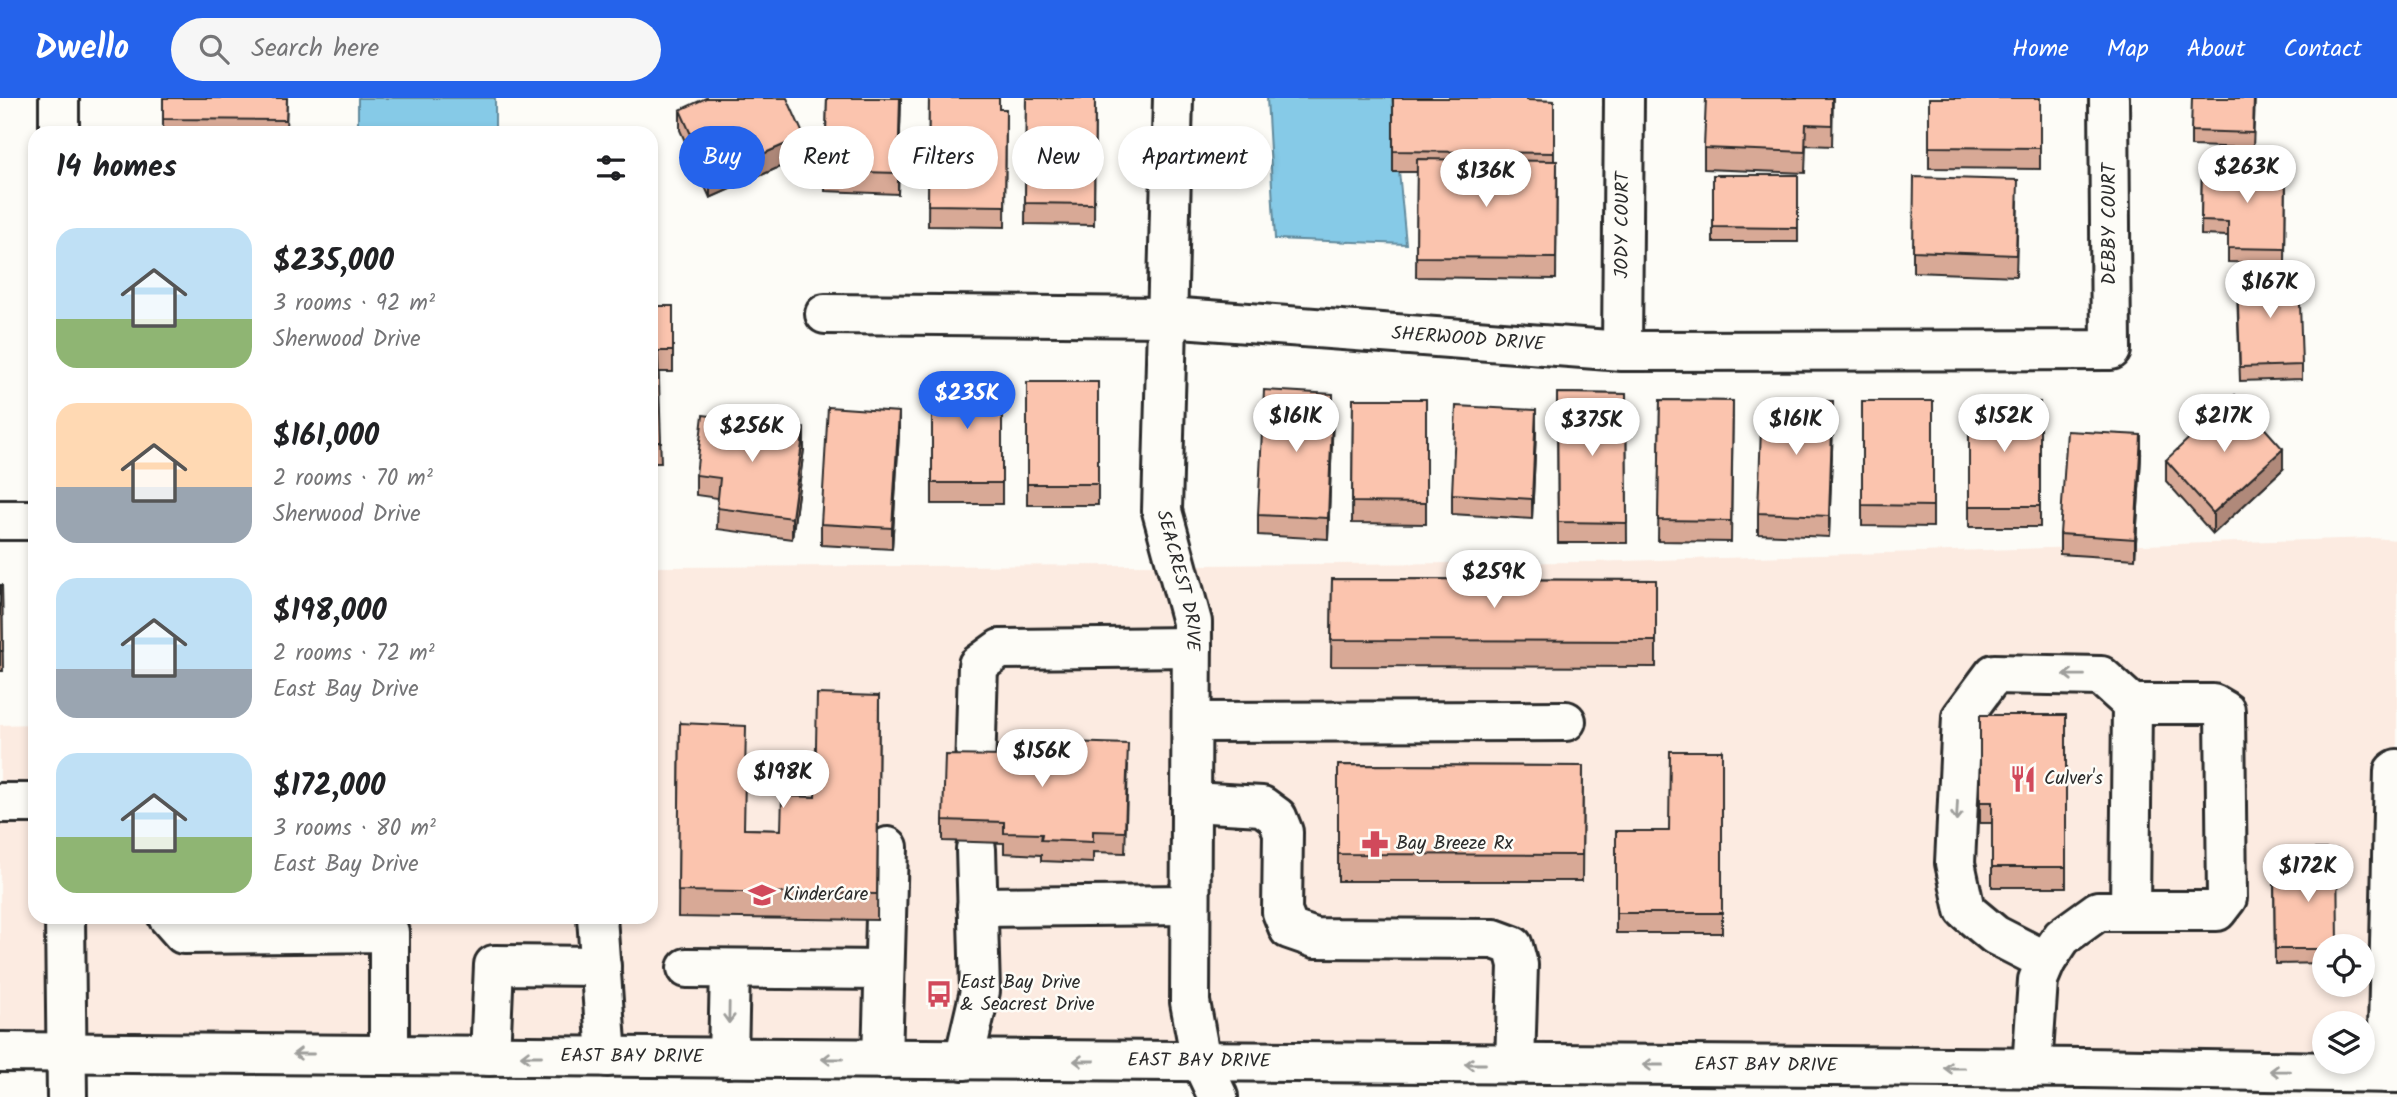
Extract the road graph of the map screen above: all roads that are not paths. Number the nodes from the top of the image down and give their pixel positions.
1 (59, 98) edge
2 (1173, 98) edge
3 (1624, 98) edge
4 (2109, 98) edge
5 (59, 126) edge
6 (825, 314) dead end
7 (1168, 317) junction
8 (2111, 350) joint
9 (1622, 351) junction
10 (0, 520) edge
11 (28, 520) edge
12 (1192, 647) junction
13 (2132, 704) junction
14 (1566, 721) dead end
15 (1192, 722) junction
16 (2397, 769) edge
17 (975, 774) edge
18 (1191, 802) junction
19 (0, 803) edge
20 (28, 803) edge
21 (888, 847) dead end
22 (976, 849) dead end
23 (1191, 905) junction
24 (977, 907) junction
25 (2130, 911) junction
26 (2393, 912) edge
27 (65, 924) edge
28 (174, 924) edge
29 (598, 924) edge
30 (2046, 961) junction
31 (601, 966) junction
32 (687, 968) dead end
33 (730, 968) junction
34 (884, 970) junction
35 (0, 1052) edge
36 (67, 1052) junction
37 (389, 1055) junction
38 (490, 1056) junction
39 (607, 1056) junction
40 (727, 1058) junction
41 (882, 1059) junction
42 (964, 1060) junction
43 (1201, 1061) junction
44 (1515, 1064) junction
45 (2032, 1068) junction
46 (2392, 1073) edge
47 (68, 1097) edge
48 (1218, 1097) edge
49 (1983, 1097) edge

1 - 5 street
2 - 7 street, SEACREST DRIVE
3 - 9 street, JODY COURT
4 - 8 street, DEBBY COURT
6 - 7 street, SHERWOOD DRIVE
7 - 9 street, SHERWOOD DRIVE
7 - 12 street, SEACREST DRIVE
8 - 9 street, SHERWOOD DRIVE
10 - 11 street
12 - 15 street, SEACREST DRIVE
12 - 17 street
13 - 25 street
13 - 25 street
13 -> 30 street
14 - 15 street
15 - 18 street, SEACREST DRIVE
16 - 26 street
18 - 23 street, SEACREST DRIVE
18 - 44 street
19 - 20 street
21 - 34 street
22 - 24 street
23 - 24 street
23 - 43 street, SEACREST DRIVE
24 - 42 street
25 - 30 street
26 - 46 street
27 - 36 street
28 - 37 street
29 - 31 street
30 - 45 street
31 - 38 street
31 - 39 street
32 - 33 street
33 - 34 street
33 -> 40 street
34 - 41 street
35 - 36 street, EAST BAY DRIVE
37 -> 36 street, EAST BAY DRIVE
36 - 47 street
37 - 38 street, EAST BAY DRIVE
39 -> 38 street, EAST BAY DRIVE
39 - 40 street, EAST BAY DRIVE
41 -> 40 street, EAST BAY DRIVE
41 - 42 street, EAST BAY DRIVE
43 -> 42 street, EAST BAY DRIVE
44 -> 43 street, EAST BAY DRIVE
43 - 48 street, SEACREST DRIVE
45 -> 44 street, EAST BAY DRIVE
46 -> 45 street, EAST BAY DRIVE
45 - 49 street

